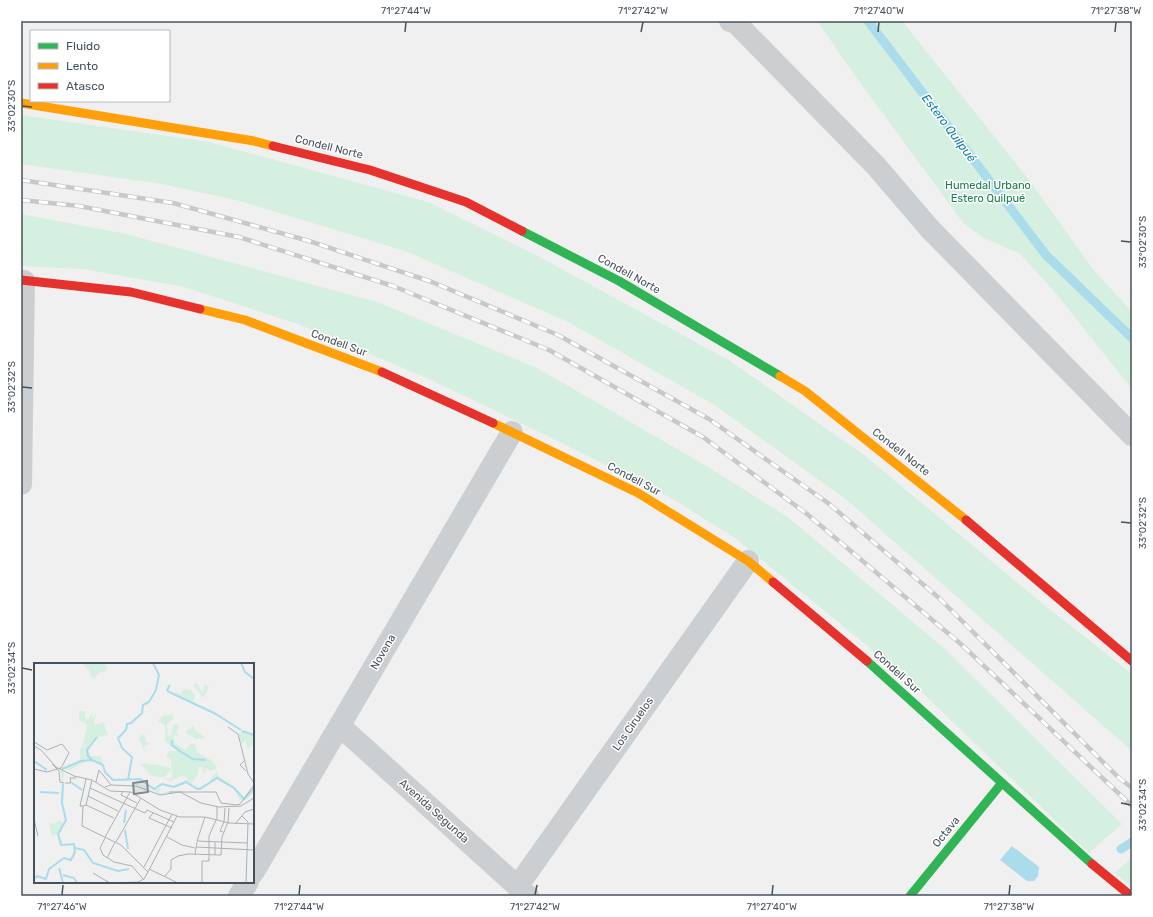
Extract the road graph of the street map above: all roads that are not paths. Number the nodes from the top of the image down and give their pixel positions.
1 (730, 21) edge
2 (21, 103) edge
3 (23, 280) edge
4 (512, 432) junction
5 (1132, 435) edge
6 (21, 484) edge
7 (748, 561) junction
8 (1132, 661) edge
9 (340, 726) junction
10 (1001, 784) junction
11 (254, 871) edge
12 (247, 883) edge
13 (523, 892) edge
14 (239, 896) edge
15 (910, 896) edge
16 (1131, 896) edge

1 - 5 street
2 - 8 street, Condell Norte
3 - 4 street, Condell Sur
3 - 6 street
4 - 7 street, Condell Sur
4 - 9 street, Novena
7 - 10 street, Condell Sur
7 - 13 street, Los Ciruelos
9 - 11 street, Novena
9 - 13 street, Avenida Segunda
10 - 15 street, Octava
10 - 16 street, Condell Sur
12 - 14 street

